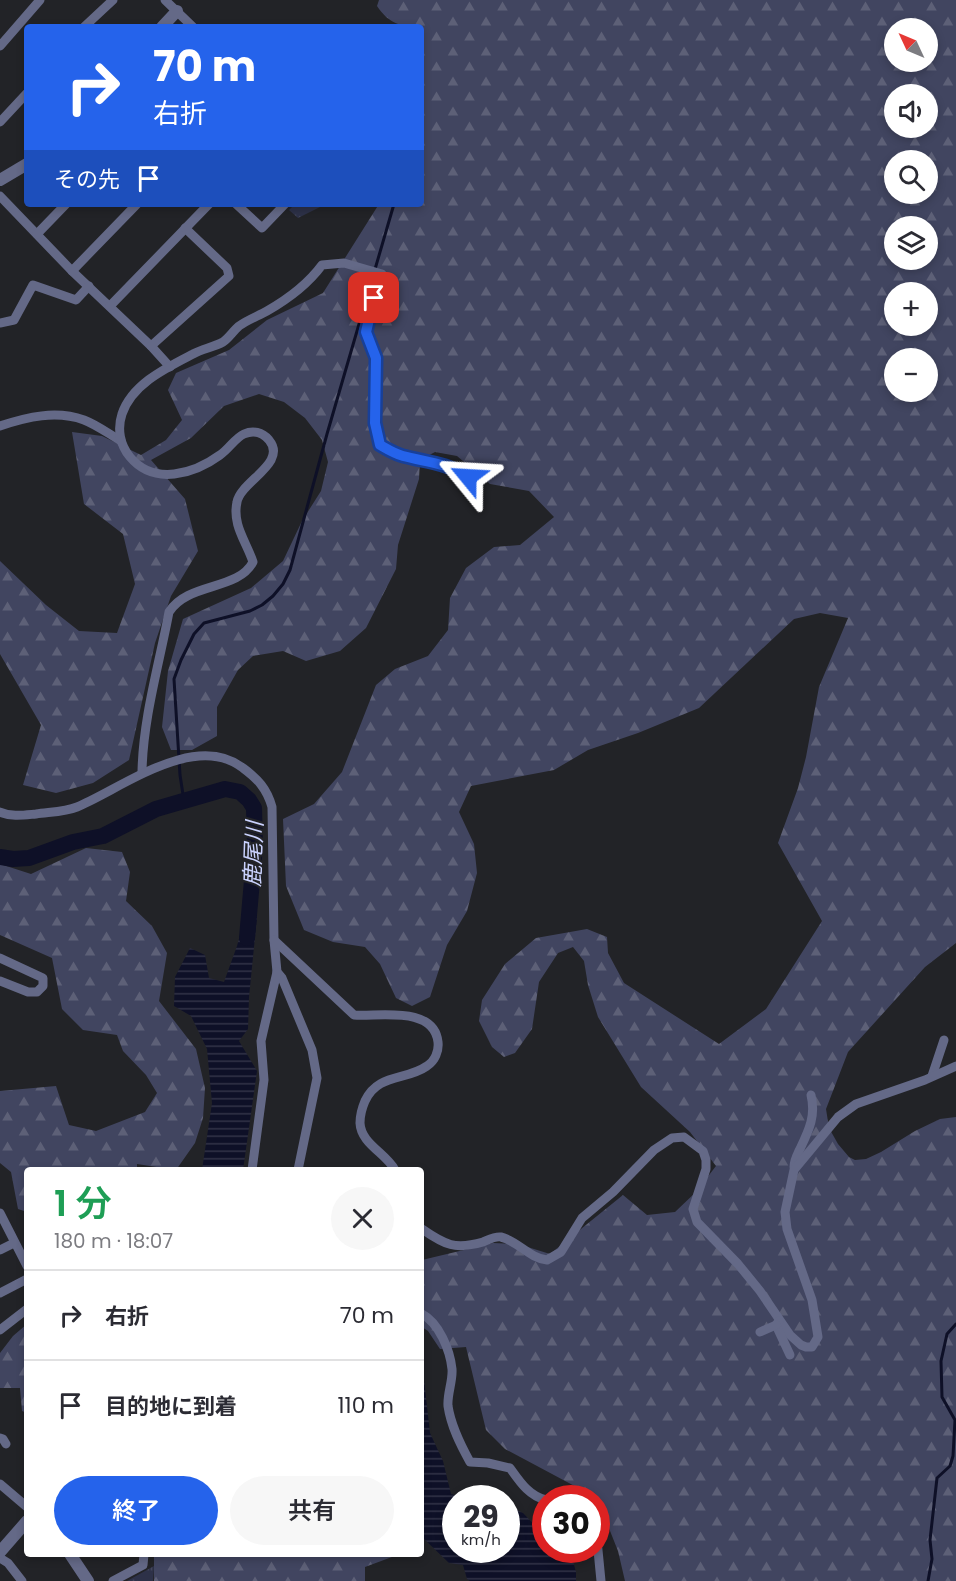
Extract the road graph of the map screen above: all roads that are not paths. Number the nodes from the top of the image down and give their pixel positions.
1 (40, 0) edge
2 (113, 0) edge
3 (165, 0) edge
4 (177, 11) junction
5 (87, 24) edge
6 (165, 24) edge
7 (190, 24) edge
8 (0, 46) edge
9 (24, 96) edge
10 (0, 122) edge
11 (24, 166) edge
12 (0, 180) edge
13 (0, 196) edge
14 (63, 207) edge
15 (134, 207) edge
16 (206, 207) edge
17 (239, 207) edge
18 (282, 207) edge
19 (185, 228) junction
20 (37, 234) junction
21 (72, 271) junction
22 (89, 286) junction
23 (110, 306) junction
24 (0, 323) edge
25 (151, 346) junction
26 (170, 367) junction
27 (0, 426) edge
28 (121, 441) junction
29 (478, 484) dead end
30 (142, 772) junction
31 (0, 812) edge
32 (274, 940) junction
33 (0, 958) edge
34 (277, 972) junction
35 (0, 981) edge
36 (944, 1040) dead end
37 (956, 1065) edge
38 (932, 1076) junction
39 (811, 1095) dead end
40 (252, 1167) edge
41 (299, 1167) edge
42 (392, 1167) edge
43 (794, 1170) junction
44 (0, 1213) edge
45 (424, 1230) edge
46 (15, 1243) junction
47 (0, 1250) edge
48 (24, 1260) edge
49 (24, 1281) edge
50 (0, 1293) edge
51 (24, 1311) edge
52 (424, 1315) edge
53 (778, 1323) junction
54 (0, 1330) edge
55 (760, 1332) dead end
56 (790, 1355) dead end
57 (0, 1484) edge
58 (532, 1494) edge
59 (24, 1504) edge
60 (24, 1524) edge
61 (0, 1552) edge
62 (72, 1557) edge
63 (139, 1557) edge
64 (144, 1557) edge
65 (0, 1558) edge
66 (599, 1563) edge
67 (143, 1565) junction
68 (22, 1581) edge
69 (88, 1581) edge
70 (112, 1581) edge
71 (601, 1581) edge

1 - 8 street
2 - 5 street
3 - 4 street
4 - 6 street
4 - 7 street
9 - 10 street
11 - 12 street
13 - 20 street
14 - 20 street
15 - 21 street
16 - 19 street
17 - 18 street
19 - 23 street
19 - 25 street
20 - 21 street
21 - 22 street
22 - 23 street
22 - 24 street
23 - 25 street
25 - 26 street
26 - 28 street
26 - 29 street
27 - 28 street
28 - 30 street
30 - 31 street
30 - 32 street
32 - 34 street
32 - 42 street
33 - 35 street
34 - 40 street
34 - 41 street
36 - 38 street
37 - 38 street
38 - 43 street
39 - 43 street
43 - 53 street
44 - 46 street
45 - 53 street
46 - 47 street
46 - 48 street
49 - 50 street
51 - 54 street
52 - 58 street
53 - 55 street
53 - 56 street
57 - 59 street
60 - 61 street
62 - 69 street
63 - 67 street
64 - 67 street
65 - 68 street
66 - 71 street
67 - 70 street

